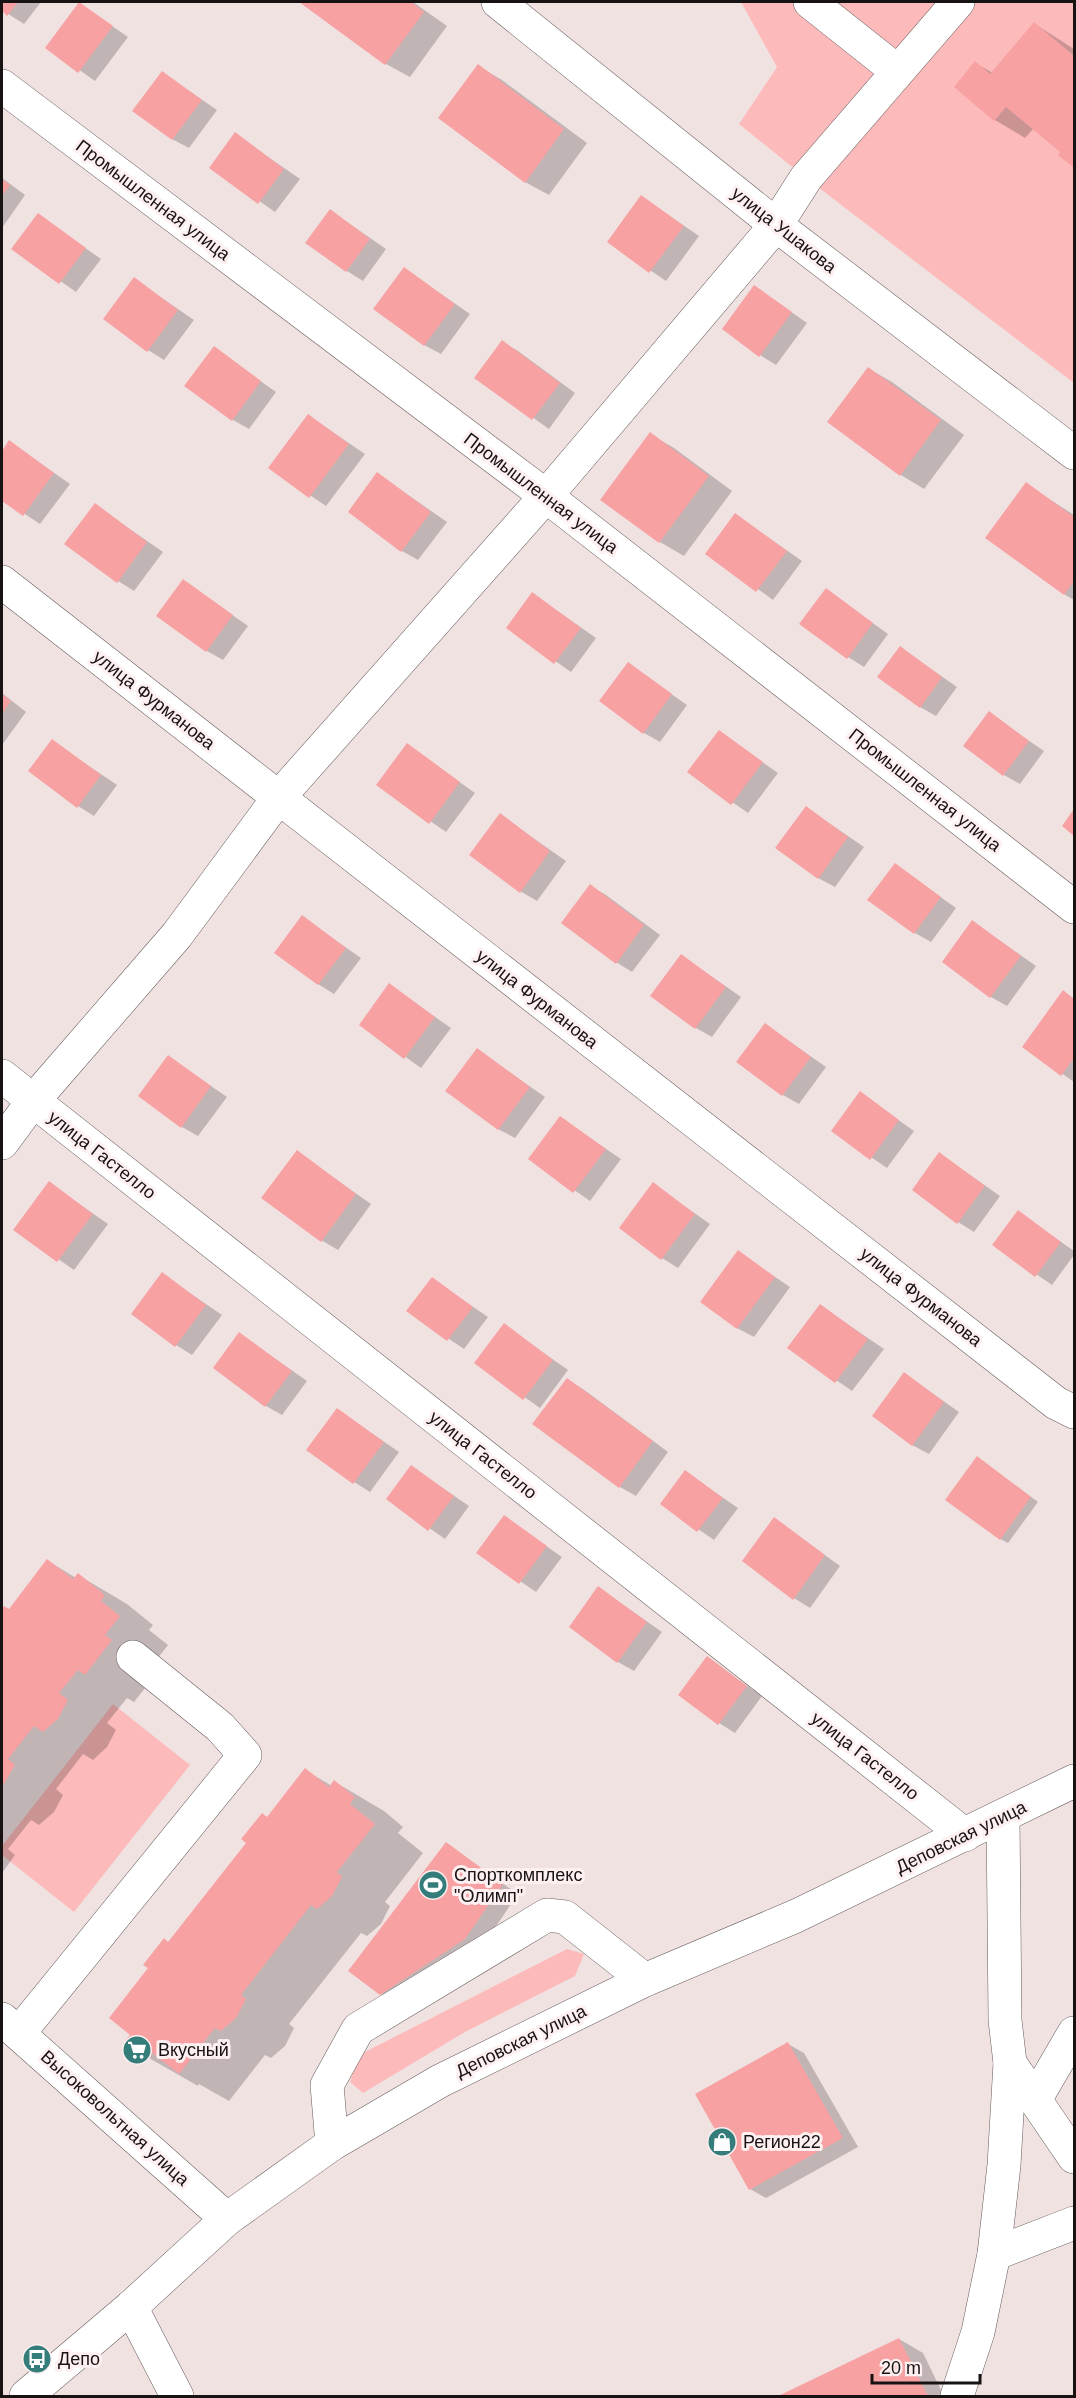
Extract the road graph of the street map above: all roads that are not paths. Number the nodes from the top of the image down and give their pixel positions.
1 (498, 2) edge
2 (810, 2) edge
3 (958, 2) edge
4 (897, 71) junction
5 (2, 86) edge
6 (776, 225) junction
7 (1074, 453) edge
8 (546, 496) junction
9 (2, 582) edge
10 (279, 797) junction
11 (1074, 907) edge
12 (2, 1076) edge
13 (33, 1101) junction
14 (2, 1143) edge
15 (1074, 1412) edge
16 (133, 1657) dead end
17 (1074, 1781) edge
18 (1003, 1816) junction
19 (964, 1835) junction
20 (645, 1980) junction
21 (10, 2026) edge
22 (1074, 2033) edge
23 (1010, 2063) junction
24 (1035, 2100) junction
25 (332, 2144) junction
26 (1074, 2157) edge
27 (227, 2218) junction
28 (1074, 2223) edge
29 (994, 2254) junction
30 (130, 2307) junction
31 (26, 2397) edge
32 (177, 2397) edge
33 (957, 2397) edge

1 - 6 street, улица Ушакова
2 - 4 street
3 - 4 street
4 - 6 street
5 - 8 street, Промышленная улица
6 - 7 street, улица Ушакова
6 - 8 street
8 - 10 street
8 - 11 street, Промышленная улица
9 - 10 street, улица Фурманова
10 - 13 street
10 - 15 street, улица Фурманова
12 - 13 street, улица Гастелло
13 - 14 street
13 - 19 street, улица Гастелло
16 - 21 street
17 - 18 street, Деповская улица
18 - 19 street, Деповская улица
18 - 23 street
19 - 20 street, Деповская улица
20 - 25 street, Деповская улица
20 - 25 street
21 - 27 street, Высоковольтная улица
22 - 24 street
23 - 24 street
23 - 29 street
24 - 26 street
25 - 27 street, Деповская улица
27 - 30 street, Деповская улица
28 - 29 street
29 - 33 street
30 - 31 street, Деповская улица
30 - 32 street

